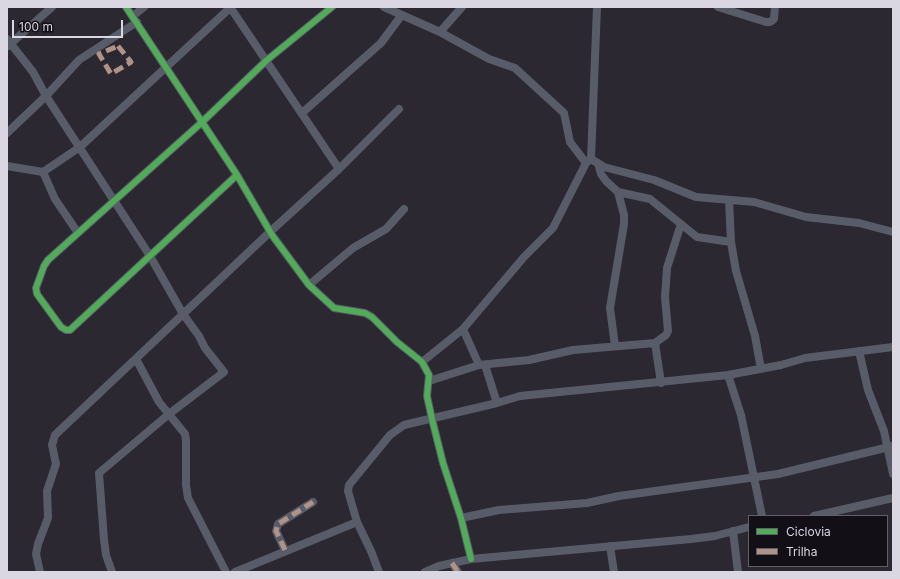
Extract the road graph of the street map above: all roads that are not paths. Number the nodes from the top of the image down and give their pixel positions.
1 (52, 7) edge
2 (126, 7) edge
3 (144, 7) edge
4 (231, 7) edge
5 (332, 7) edge
6 (384, 7) edge
7 (462, 7) edge
8 (597, 7) edge
9 (718, 7) edge
10 (775, 7) edge
11 (402, 16) junction
12 (135, 19) junction
13 (440, 32) junction
14 (8, 43) edge
15 (267, 60) junction
16 (166, 68) junction
17 (46, 96) junction
18 (399, 109) dead end
19 (302, 114) junction
20 (201, 123) junction
21 (7, 132) edge
22 (80, 147) junction
23 (592, 162) junction
24 (7, 166) edge
25 (339, 170) junction
26 (43, 172) junction
27 (236, 175) junction
28 (618, 192) junction
29 (114, 200) junction
30 (729, 200) junction
31 (404, 209) dead end
32 (680, 224) junction
33 (271, 231) junction
34 (893, 232) edge
35 (78, 233) junction
36 (731, 242) junction
37 (150, 256) junction
38 (310, 285) junction
39 (183, 314) junction
40 (463, 329) junction
41 (655, 343) junction
42 (615, 346) junction
43 (893, 347) edge
44 (859, 351) junction
45 (136, 359) junction
46 (422, 362) junction
47 (482, 365) junction
48 (761, 369) junction
49 (728, 375) junction
50 (429, 381) junction
51 (661, 383) junction
52 (497, 403) junction
53 (169, 414) junction
54 (432, 419) junction
55 (890, 447) edge
56 (893, 474) edge
57 (755, 476) junction
58 (893, 498) edge
59 (313, 502) dead end
60 (762, 515) edge
61 (818, 515) edge
62 (461, 518) junction
63 (357, 522) junction
64 (748, 527) edge
65 (733, 531) junction
66 (610, 546) junction
67 (285, 550) junction
68 (471, 559) junction
69 (452, 563) junction
70 (40, 572) edge
71 (112, 572) edge
72 (226, 572) edge
73 (234, 572) edge
74 (379, 572) edge
75 (424, 572) edge
76 (458, 572) edge
77 (614, 572) edge
78 (738, 572) edge

1 - 14 street
2 - 12 street
3 - 12 street
4 - 15 street
4 - 16 street
5 - 15 street
6 - 11 street
7 - 13 street
8 - 23 street
9 - 10 street
11 - 13 street
11 - 19 street
12 - 16 street
12 - 17 street
13 - 23 street
14 - 17 street
15 - 19 street
15 - 20 street
16 - 20 street
16 - 22 street
17 - 21 street
17 - 22 street
18 - 25 street
19 - 25 street
20 - 27 street
20 - 29 street
22 - 26 street
22 - 29 street
23 - 28 street
23 - 30 street
23 - 40 street
24 - 26 street
25 - 33 street
26 - 35 street
27 - 33 street
27 - 37 street
28 - 32 street
28 - 42 street
29 - 35 street
29 - 37 street
30 - 34 street
30 - 36 street
31 - 38 street
32 - 36 street
32 - 41 street
33 - 38 street
33 - 39 street
35 - 37 street
36 - 48 street
37 - 39 street
38 - 46 street
39 - 45 street
39 - 53 street
40 - 46 street
40 - 47 street
41 - 42 street
41 - 51 street
42 - 47 street
43 - 44 street
44 - 48 street
44 - 55 street
45 - 53 street
45 - 70 street
46 - 50 street
47 - 50 street
47 - 52 street
48 - 49 street
49 - 51 street
49 - 57 street
50 - 54 street
51 - 52 street
52 - 54 street
53 - 71 street
53 - 72 street
54 - 62 street
54 - 63 street
55 - 56 street
55 - 57 street
57 - 60 street
57 - 62 street
58 - 61 street
59 - 67 street
62 - 68 street
63 - 67 street
63 - 74 street
64 - 65 street
65 - 66 street
65 - 78 street
66 - 68 street
66 - 77 street
67 - 73 street
68 - 69 street
69 - 75 street
69 - 76 street

